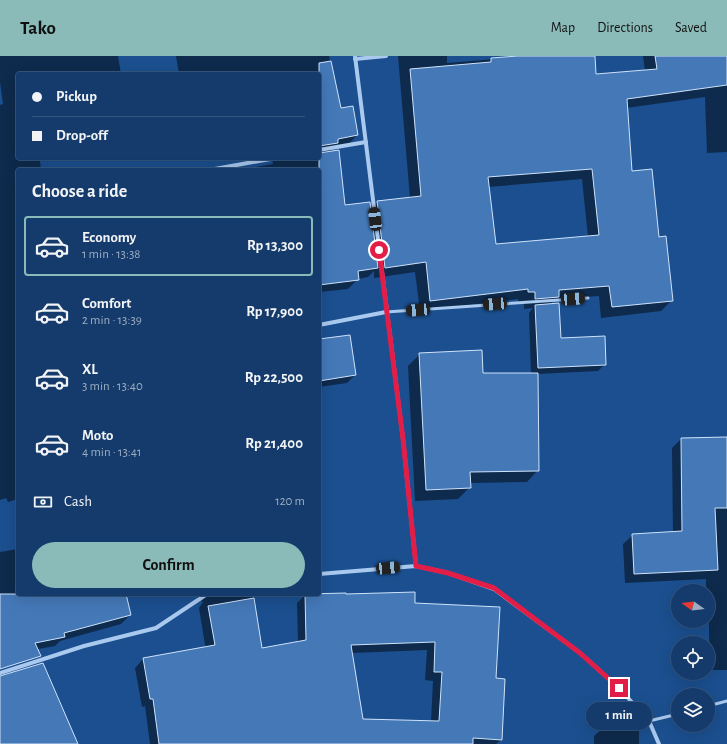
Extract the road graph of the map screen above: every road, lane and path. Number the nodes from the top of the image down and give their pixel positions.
1 (386, 56) edge
2 (355, 57) edge
3 (366, 142) junction
4 (321, 150) edge
5 (265, 160) edge
6 (220, 168) edge
7 (588, 298) dead end
8 (386, 312) junction
9 (321, 325) edge
10 (416, 566) junction
11 (321, 574) edge
12 (204, 596) edge
13 (0, 673) edge
14 (727, 701) edge
15 (715, 704) edge
16 (671, 716) edge
17 (649, 721) junction
18 (659, 744) edge

1 - 2 street
2 - 3 street
3 - 4 street
3 - 8 street
5 - 6 street
7 - 8 lane
8 - 9 street
8 - 10 street
10 - 11 street
10 - 17 street
12 - 13 street
14 - 15 lane
16 - 17 lane
17 - 18 street

